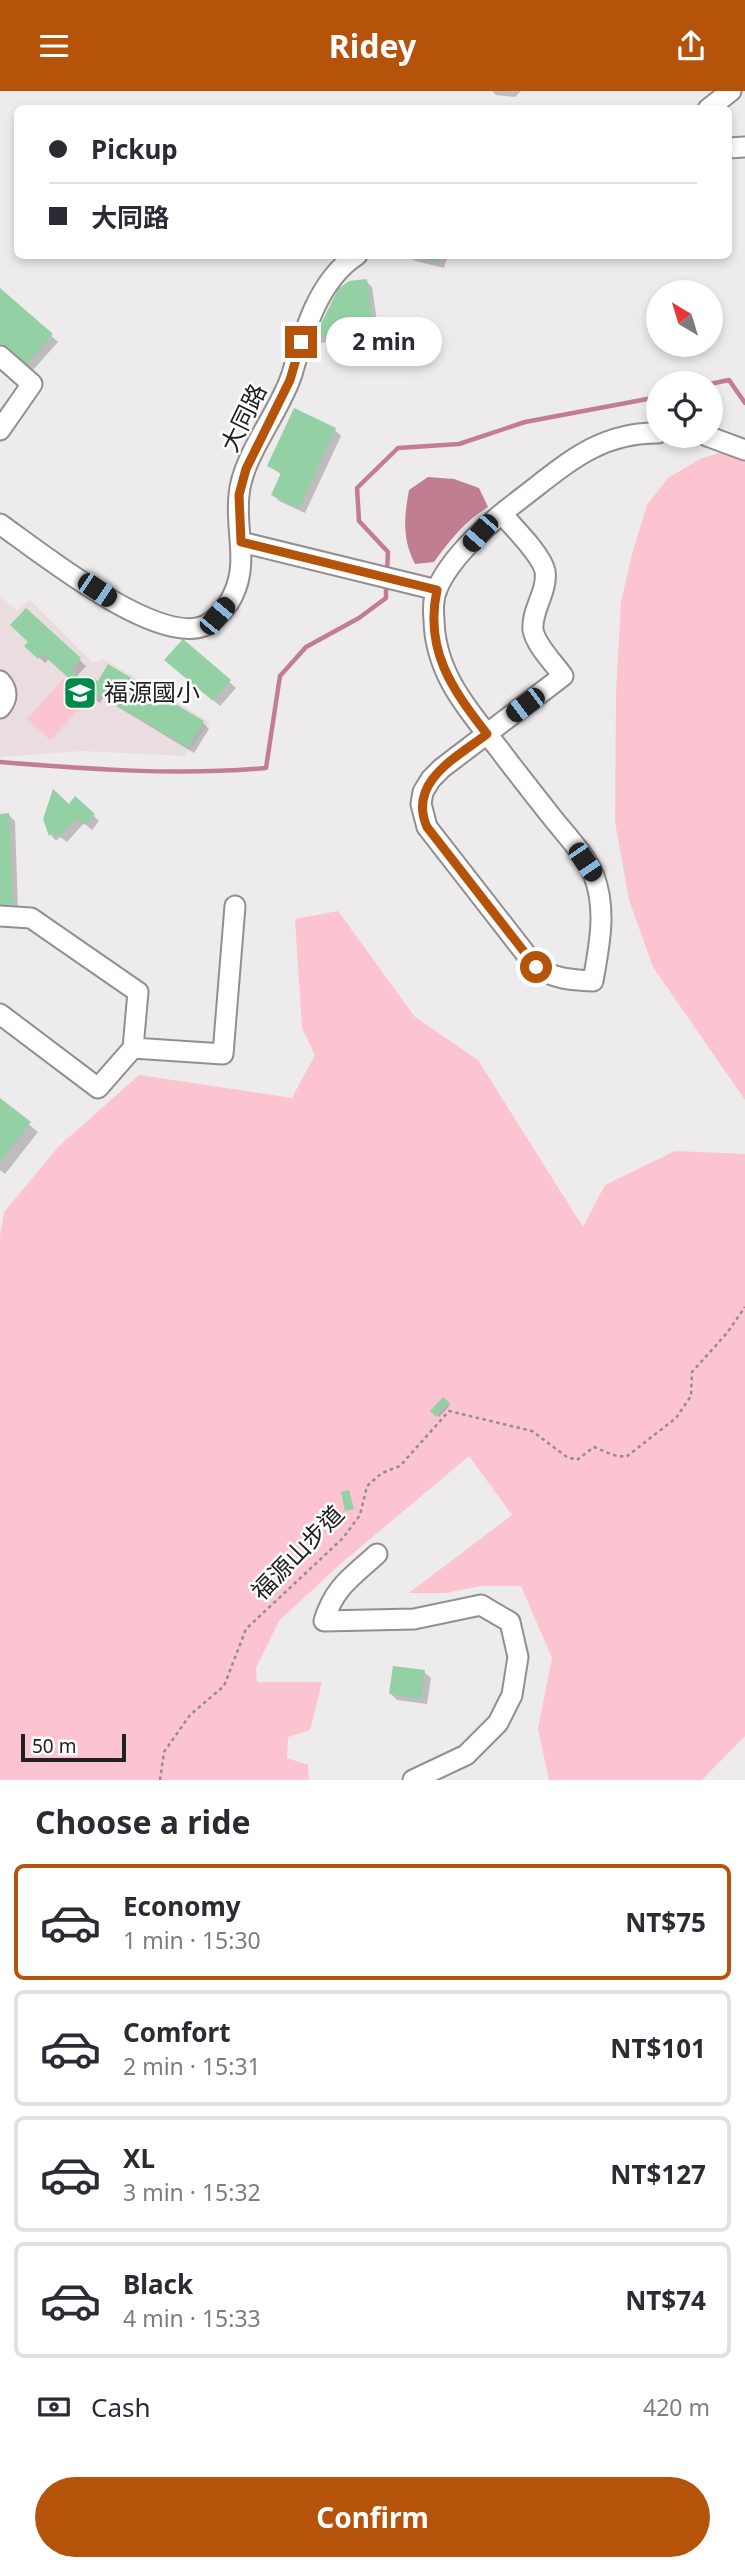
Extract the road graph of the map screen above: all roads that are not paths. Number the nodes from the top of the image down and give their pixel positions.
1 (732, 91) edge
2 (713, 105) edge
3 (352, 259) edge
4 (0, 356) edge
5 (0, 430) edge
6 (646, 432) edge
7 (723, 442) edge
8 (745, 450) edge
9 (502, 514) junction
10 (0, 524) edge
11 (241, 542) junction
12 (437, 590) junction
13 (0, 681) edge
14 (0, 708) edge
15 (487, 734) junction
16 (235, 906) dead end
17 (0, 916) edge
18 (0, 1014) edge
19 (134, 1048) junction
20 (377, 1554) dead end
21 (414, 1780) edge

1 - 2 street
3 - 11 street, 大同路
4 - 5 street
6 - 9 street
7 - 8 street
9 - 12 street
9 - 15 street
10 - 11 street, 大同路
11 - 12 street
12 - 15 street
13 - 14 street
15 - 15 street
16 - 19 street
17 - 19 street
18 - 19 street
20 - 21 street

